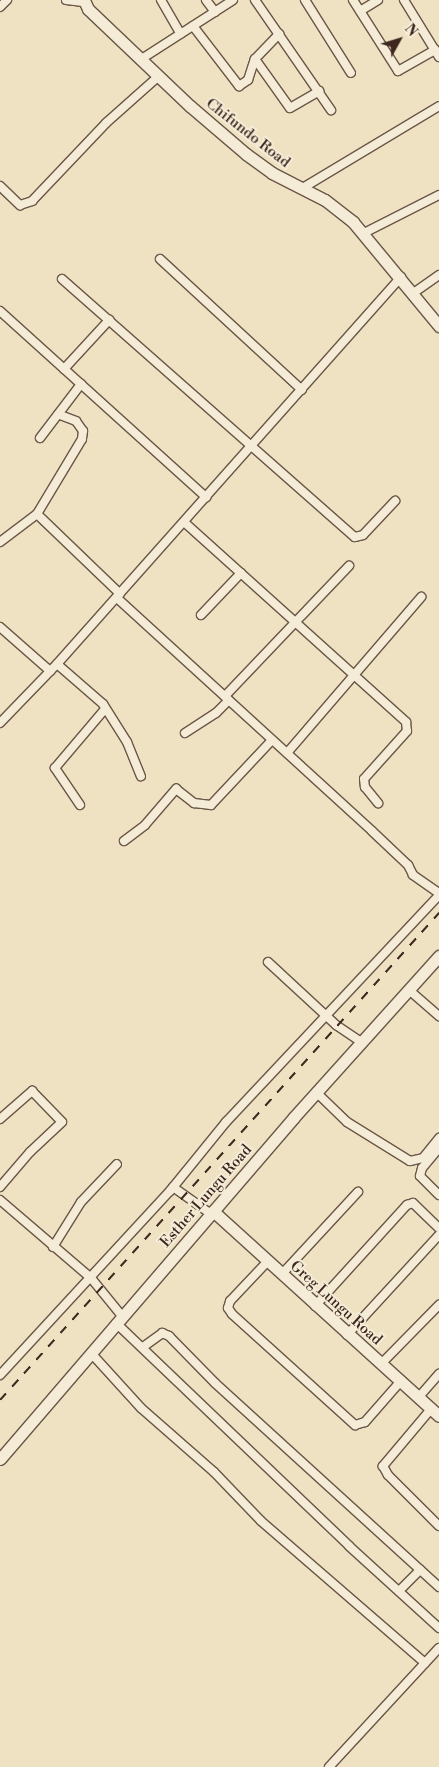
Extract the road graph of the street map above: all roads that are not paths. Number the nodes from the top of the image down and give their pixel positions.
1 (7, 0) edge
2 (66, 0) edge
3 (161, 0) edge
4 (206, 0) edge
5 (233, 0) edge
6 (255, 0) edge
7 (305, 0) edge
8 (353, 0) edge
9 (378, 0) edge
10 (404, 0) edge
11 (83, 1) edge
12 (0, 7) edge
13 (360, 11) junction
14 (214, 12) junction
15 (193, 26) junction
16 (181, 34) junction
17 (278, 34) junction
18 (437, 54) edge
19 (143, 58) junction
20 (255, 59) junction
21 (352, 73) dead end
22 (159, 76) junction
23 (319, 91) junction
24 (439, 106) edge
25 (330, 110) dead end
26 (0, 186) edge
27 (301, 190) junction
28 (439, 195) edge
29 (364, 233) junction
30 (160, 259) dead end
31 (439, 275) edge
32 (402, 278) junction
33 (62, 280) dead end
34 (412, 294) junction
35 (0, 311) edge
36 (109, 320) junction
37 (439, 326) edge
38 (64, 369) junction
39 (81, 384) junction
40 (302, 390) junction
41 (58, 414) junction
42 (40, 438) dead end
43 (253, 445) junction
44 (206, 497) junction
45 (395, 502) dead end
46 (37, 514) junction
47 (184, 522) junction
48 (0, 542) edge
49 (349, 566) dead end
50 (241, 573) junction
51 (118, 596) junction
52 (421, 597) dead end
53 (201, 615) dead end
54 (297, 624) junction
55 (0, 627) edge
56 (57, 664) junction
57 (50, 671) junction
58 (356, 674) junction
59 (227, 698) junction
60 (105, 709) junction
61 (0, 723) edge
62 (185, 733) dead end
63 (272, 740) junction
64 (287, 753) junction
65 (141, 776) dead end
66 (378, 803) dead end
67 (80, 805) dead end
68 (124, 841) dead end
69 (439, 894) edge
70 (439, 956) edge
71 (268, 962) dead end
72 (409, 990) junction
73 (326, 1015) junction
74 (439, 1016) edge
75 (361, 1042) junction
76 (316, 1092) junction
77 (0, 1119) edge
78 (439, 1138) edge
79 (439, 1148) edge
80 (117, 1164) dead end
81 (0, 1187) edge
82 (173, 1187) junction
83 (358, 1192) dead end
84 (439, 1195) edge
85 (0, 1200) edge
86 (212, 1213) junction
87 (439, 1228) edge
88 (439, 1235) edge
89 (53, 1247) junction
90 (268, 1261) junction
91 (282, 1274) junction
92 (91, 1278) junction
93 (439, 1305) edge
94 (315, 1306) junction
95 (119, 1319) junction
96 (347, 1335) junction
97 (143, 1347) junction
98 (91, 1353) junction
99 (381, 1364) junction
100 (439, 1374) edge
101 (0, 1375) edge
102 (400, 1382) junction
103 (418, 1398) junction
104 (435, 1412) edge
105 (0, 1459) edge
106 (439, 1526) edge
107 (420, 1570) junction
108 (439, 1587) edge
109 (399, 1591) junction
110 (439, 1628) edge
111 (439, 1648) edge
112 (425, 1663) junction
113 (329, 1767) edge

1 - 12 street
2 - 11 street
3 - 16 street
4 - 14 street
5 - 14 street
6 - 17 street
7 - 21 street
8 - 13 street
9 - 13 street
10 - 18 street
11 - 19 street, Chifundo Road
13 - 18 street
14 - 15 street
15 - 16 street
15 - 20 street
16 - 19 street
17 - 20 street
17 - 23 street
19 - 22 street, Chifundo Road
20 - 23 street
22 - 26 street
22 - 27 street, Chifundo Road
23 - 25 street
24 - 27 street
27 - 29 street, Chifundo Road
28 - 29 street
29 - 32 street, Chifundo Road
30 - 40 street
31 - 34 street
32 - 34 street, Chifundo Road
32 - 40 street
33 - 36 street
34 - 37 street, Chifundo Road
35 - 38 street
36 - 38 street
36 - 43 street
38 - 39 street
39 - 41 street
39 - 44 street
40 - 43 street
41 - 42 street
41 - 46 street
43 - 44 street
43 - 45 street
44 - 47 street
46 - 48 street
46 - 51 street
47 - 50 street
47 - 51 street
49 - 54 street
50 - 53 street
50 - 54 street
51 - 56 street
51 - 59 street
52 - 58 street
54 - 58 street
54 - 59 street
55 - 57 street
56 - 57 street
56 - 60 street
57 - 61 street
58 - 64 street
58 - 66 street
59 - 62 street
59 - 63 street
60 - 65 street
60 - 67 street
63 - 64 street
63 - 68 street
64 - 69 street
69 - 73 street
70 - 72 street, Esther Lungu Road
71 - 73 street
72 - 74 street
72 - 75 street, Esther Lungu Road
73 - 75 street
73 - 82 street
75 - 76 street, Esther Lungu Road
76 - 78 street
76 - 86 street, Esther Lungu Road
77 - 81 street
79 - 84 street
80 - 89 street
82 - 86 street
82 - 92 street
83 - 91 street
85 - 89 street
86 - 90 street, Greg Lungu Road
86 - 95 street, Esther Lungu Road
87 - 94 street
88 - 96 street
89 - 92 street
90 - 91 street, Greg Lungu Road
90 - 102 street
91 - 94 street, Greg Lungu Road
92 - 95 street
92 - 101 street
93 - 99 street
94 - 96 street, Greg Lungu Road
95 - 97 street
95 - 98 street, Esther Lungu Road
96 - 99 street, Greg Lungu Road
97 - 107 street
97 - 109 street
98 - 105 street, Esther Lungu Road
98 - 112 street
99 - 102 street, Greg Lungu Road
100 - 103 street
102 - 103 street, Greg Lungu Road
103 - 104 street, Greg Lungu Road
104 - 106 street
107 - 108 street
107 - 109 street
109 - 110 street
111 - 112 street
112 - 113 street

